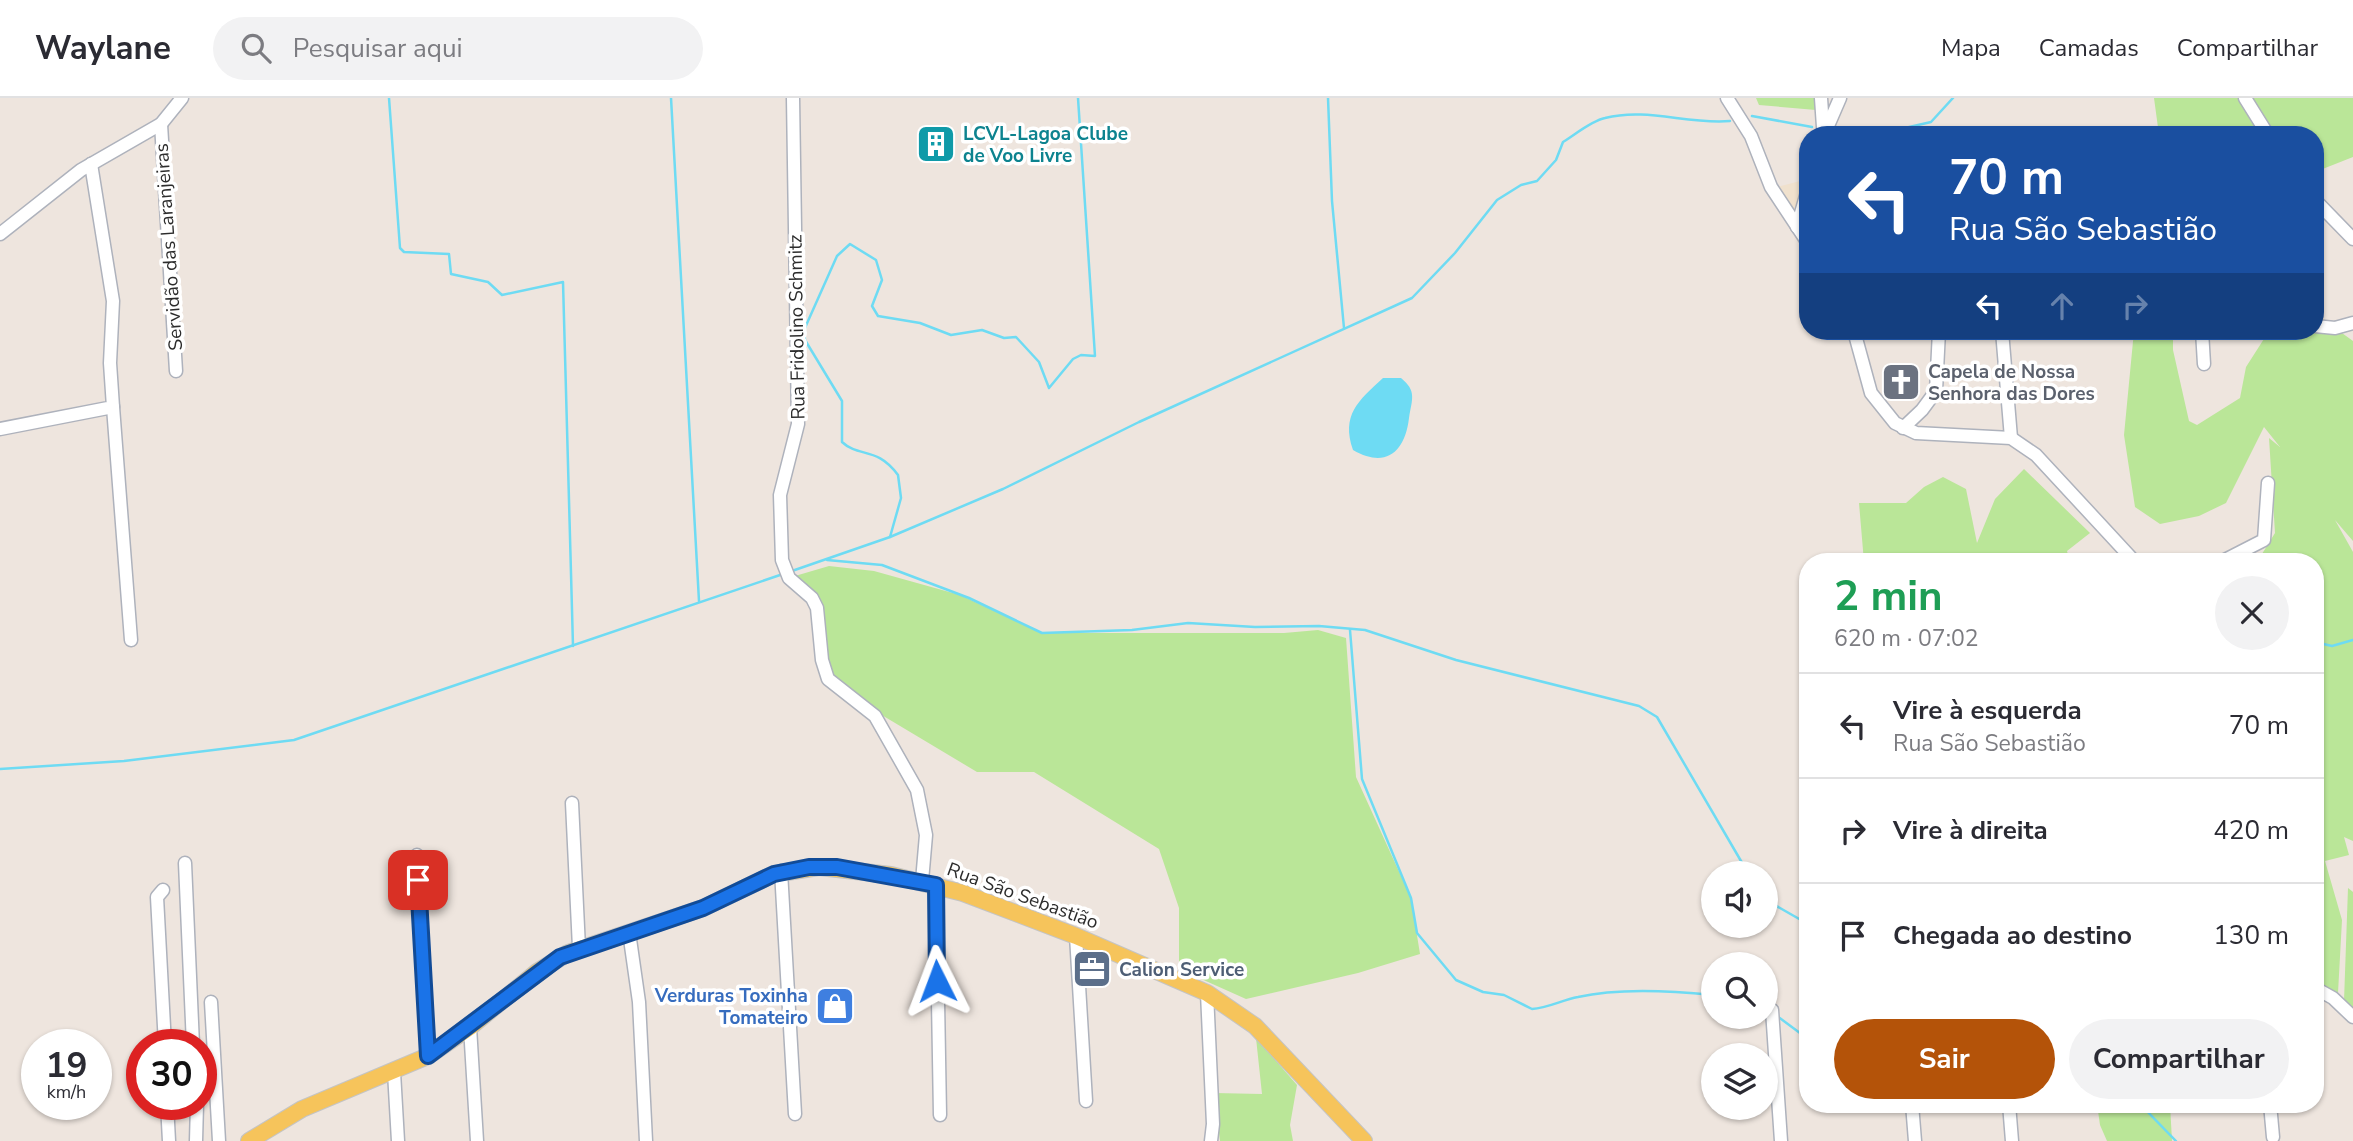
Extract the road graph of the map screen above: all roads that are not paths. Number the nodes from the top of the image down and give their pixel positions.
1 (182, 98) edge
2 (793, 98) edge
3 (1727, 98) edge
4 (1821, 98) edge
5 (1840, 98) edge
6 (2245, 98) edge
7 (161, 124) junction
8 (1823, 126) edge
9 (1828, 126) edge
10 (2262, 126) edge
11 (91, 164) junction
12 (2324, 209) edge
13 (1799, 220) edge
14 (1797, 227) junction
15 (1799, 230) edge
16 (0, 234) edge
17 (2353, 239) edge
18 (2353, 323) edge
19 (2324, 326) edge
20 (1856, 340) edge
21 (1939, 340) edge
22 (2003, 340) edge
23 (2203, 340) edge
24 (2204, 364) dead end
25 (176, 371) dead end
26 (113, 407) junction
27 (0, 429) edge
28 (1903, 429) junction
29 (2011, 438) junction
30 (2268, 483) dead end
31 (2127, 553) edge
32 (2239, 553) edge
33 (131, 640) dead end
34 (572, 803) dead end
35 (417, 855) dead end
36 (185, 863) dead end
37 (781, 871) junction
38 (929, 883) junction
39 (163, 890) dead end
40 (629, 932) junction
41 (1073, 935) junction
42 (579, 948) junction
43 (1207, 993) junction
44 (2324, 993) edge
45 (211, 1002) dead end
46 (2353, 1017) edge
47 (470, 1027) junction
48 (164, 1029) edge
49 (192, 1029) edge
50 (1773, 1029) edge
51 (1076, 1033) dead end
52 (428, 1056) junction
53 (394, 1072) junction
54 (1086, 1101) dead end
55 (1913, 1113) edge
56 (2010, 1113) edge
57 (2271, 1113) edge
58 (795, 1114) dead end
59 (940, 1115) dead end
60 (168, 1120) edge
61 (197, 1120) edge
62 (2273, 1137) dead end
63 (169, 1141) edge
64 (196, 1141) edge
65 (219, 1141) edge
66 (249, 1141) edge
67 (398, 1141) edge
68 (477, 1141) edge
69 (646, 1141) edge
70 (1211, 1141) edge
71 (1364, 1141) edge
72 (1781, 1141) edge
73 (1915, 1141) edge
74 (2012, 1141) edge

1 - 7 street
2 - 38 street, Rua Fridolino Schmitz
3 - 14 street
4 - 8 street
5 - 9 street
6 - 10 street
7 - 11 street
7 - 25 street, Servidão das Laranjeiras
11 - 16 street
11 - 26 street
12 - 17 street
13 - 14 street
14 - 15 street
18 - 19 street
20 - 28 street
21 - 28 street
22 - 29 street
23 - 24 street
26 - 27 street
26 - 33 street
28 - 29 street
29 - 31 street
30 - 32 street
34 - 42 street
35 - 52 street
36 - 49 street
37 - 38 main road, Rua São Sebastião
37 - 40 main road, Rua São Sebastião
37 - 58 street
38 - 41 main road, Rua São Sebastião
38 - 59 street, Rua Fridolino Schmitz
39 - 48 street
40 - 42 main road, Rua São Sebastião
40 - 69 street
41 - 43 main road, Rua São Sebastião
41 - 51 street
41 - 54 street
42 - 47 main road, Rua São Sebastião
43 - 70 street
43 - 71 main road, Rua São Sebastião
44 - 46 street
45 - 65 street
47 - 52 main road, Rua São Sebastião
47 - 68 street
50 - 72 street
52 - 53 main road, Rua São Sebastião
53 - 66 main road, Rua São Sebastião
53 - 67 street
55 - 73 street
56 - 74 street
57 - 62 street
60 - 63 street
61 - 64 street

